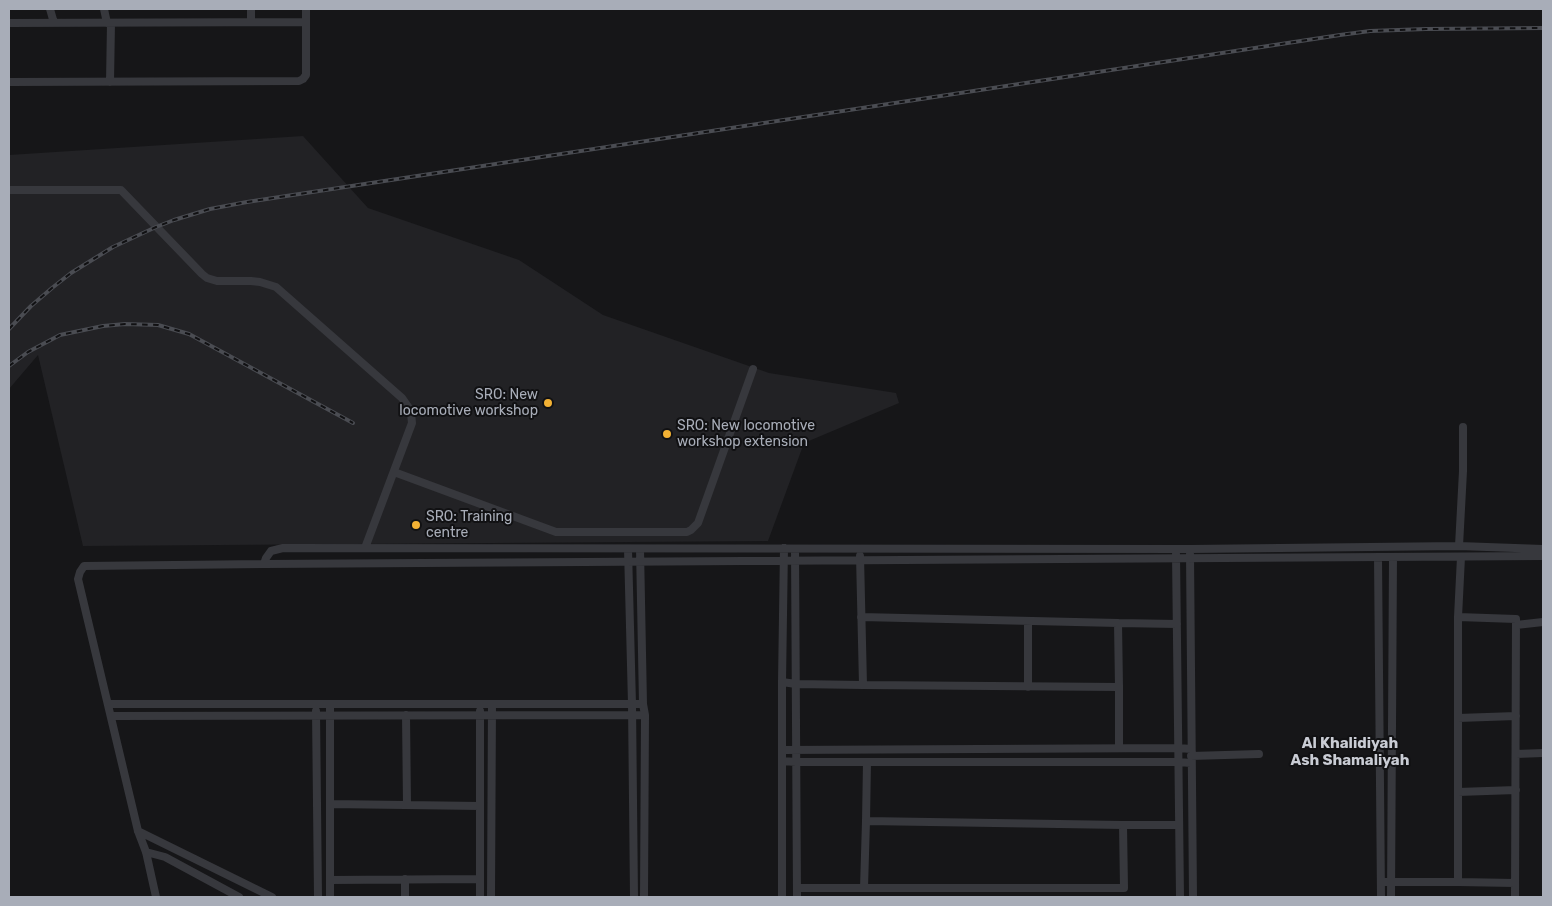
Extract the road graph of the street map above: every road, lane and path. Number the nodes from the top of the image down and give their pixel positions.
1 (50, 9) edge
2 (104, 9) edge
3 (251, 9) edge
4 (306, 9) edge
5 (251, 22) junction
6 (306, 22) junction
7 (9, 23) edge
8 (54, 23) junction
9 (109, 23) junction
10 (9, 82) edge
11 (110, 82) junction
12 (9, 190) edge
13 (753, 369) dead end
14 (1463, 427) dead end
15 (394, 472) junction
16 (1459, 546) junction
17 (365, 548) junction
18 (640, 548) junction
19 (784, 548) junction
20 (628, 549) junction
21 (795, 549) junction
22 (860, 549) junction
23 (1176, 549) junction
24 (1190, 549) junction
25 (1543, 549) edge
26 (1543, 556) edge
27 (1378, 557) junction
28 (1393, 557) junction
29 (1461, 557) junction
30 (1190, 558) junction
31 (1176, 559) junction
32 (784, 561) junction
33 (795, 561) junction
34 (860, 561) junction
35 (628, 562) junction
36 (640, 562) junction
37 (264, 564) junction
38 (861, 617) junction
39 (1458, 617) junction
40 (1028, 621) junction
41 (1543, 622) edge
42 (1118, 623) junction
43 (1177, 624) junction
44 (1516, 625) junction
45 (782, 682) junction
46 (796, 684) junction
47 (863, 685) junction
48 (1028, 687) junction
49 (1119, 688) junction
50 (108, 704) junction
51 (314, 704) junction
52 (330, 704) junction
53 (480, 704) junction
54 (492, 704) junction
55 (632, 704) junction
56 (643, 704) junction
57 (406, 715) junction
58 (480, 715) junction
59 (491, 715) junction
60 (632, 715) junction
61 (645, 715) junction
62 (111, 716) junction
63 (125, 716) junction
64 (317, 716) junction
65 (331, 716) junction
66 (1516, 716) junction
67 (1458, 718) junction
68 (1119, 748) junction
69 (1178, 748) junction
70 (782, 750) junction
71 (796, 750) junction
72 (1543, 753) edge
73 (1259, 754) dead end
74 (1516, 754) junction
75 (1191, 756) junction
76 (782, 761) junction
77 (796, 762) junction
78 (867, 762) junction
79 (1178, 762) junction
80 (330, 785) junction
81 (317, 786) junction
82 (1516, 790) junction
83 (1458, 792) junction
84 (330, 804) junction
85 (407, 805) junction
86 (480, 806) junction
87 (866, 821) junction
88 (1123, 825) junction
89 (1179, 825) junction
90 (138, 831) junction
91 (146, 852) junction
92 (405, 879) junction
93 (480, 879) junction
94 (330, 880) junction
95 (1381, 882) junction
96 (1391, 882) junction
97 (1458, 882) junction
98 (1515, 883) junction
99 (797, 888) junction
100 (864, 888) junction
101 (994, 888) junction
102 (156, 897) edge
103 (239, 897) edge
104 (272, 897) edge
105 (318, 897) edge
106 (330, 897) edge
107 (405, 897) edge
108 (480, 897) edge
109 (491, 897) edge
110 (634, 897) edge
111 (644, 897) edge
112 (782, 897) edge
113 (797, 897) edge
114 (994, 897) edge
115 (1180, 897) edge
116 (1192, 897) edge
117 (1381, 897) edge
118 (1391, 897) edge
119 (1515, 897) edge

1 - 8 street
2 - 9 street
3 - 5 street
4 - 6 street
5 - 6 street
5 - 9 street
6 - 11 street
7 - 8 street
8 - 9 street
9 - 11 street
10 - 11 street
12 - 15 street
13 - 15 street
14 - 16 street
15 - 17 street
16 - 24 street
16 - 25 street
17 - 20 street
17 - 37 street
18 - 19 street
18 - 20 street
18 - 36 street
19 - 21 street
19 - 32 street
20 - 35 street
21 - 22 street
21 - 33 street
22 - 23 street
22 - 34 street
23 - 24 street
23 - 31 street
24 - 30 street
26 - 29 street
27 - 28 street
27 - 30 street
27 - 95 street
28 - 29 street
28 - 96 street
29 - 39 street
30 - 31 street
30 - 75 street
31 - 34 street
31 - 43 street
32 - 33 street
32 - 36 street
32 - 45 street
33 - 34 street
33 - 46 street
34 - 38 street
35 - 36 street
35 - 37 street
35 - 55 street
36 - 56 street
37 - 50 street
38 - 40 street
38 - 47 street
39 - 44 street
39 - 67 street
40 - 42 street
40 - 48 street
41 - 44 street
42 - 43 street
42 - 49 street
43 - 69 street
44 - 66 street
45 - 46 street
45 - 70 street
46 - 47 street
46 - 71 street
47 - 48 street
48 - 49 street
49 - 68 street
50 - 51 street
50 - 62 street
50 - 63 street
51 - 52 street
51 - 64 street
52 - 53 street
52 - 65 street
53 - 54 street
53 - 58 street
54 - 55 street
54 - 59 street
55 - 56 street
55 - 60 street
56 - 61 street
57 - 58 street
57 - 65 street
57 - 85 street
58 - 59 street
58 - 86 street
59 - 60 street
59 - 109 street
60 - 61 street
60 - 110 street
61 - 111 street
62 - 63 street
62 - 90 street
63 - 64 street
64 - 65 street
64 - 81 street
65 - 80 street
66 - 67 street
66 - 74 street
67 - 83 street
68 - 69 street
68 - 71 street
69 - 75 street
69 - 79 street
70 - 71 street
70 - 76 street
71 - 77 street
72 - 74 street
73 - 75 street
74 - 82 street
75 - 79 street
75 - 116 street
76 - 77 street
76 - 112 street
77 - 78 street
77 - 99 street
78 - 79 street
78 - 87 street
79 - 89 street
80 - 81 street
80 - 84 street
81 - 105 street
82 - 83 street
82 - 98 street
83 - 97 street
84 - 85 street
84 - 94 street
85 - 86 street
86 - 93 street
87 - 88 street
87 - 100 street
88 - 89 street
88 - 101 street
89 - 115 street
90 - 91 street
90 - 104 street
91 - 102 street
91 - 103 street
92 - 93 street
92 - 94 street
92 - 107 street
93 - 108 street
94 - 106 street
95 - 96 street
95 - 117 street
96 - 97 street
96 - 118 street
97 - 98 street
98 - 119 street
99 - 100 street
99 - 113 street
100 - 101 street
101 - 114 street

